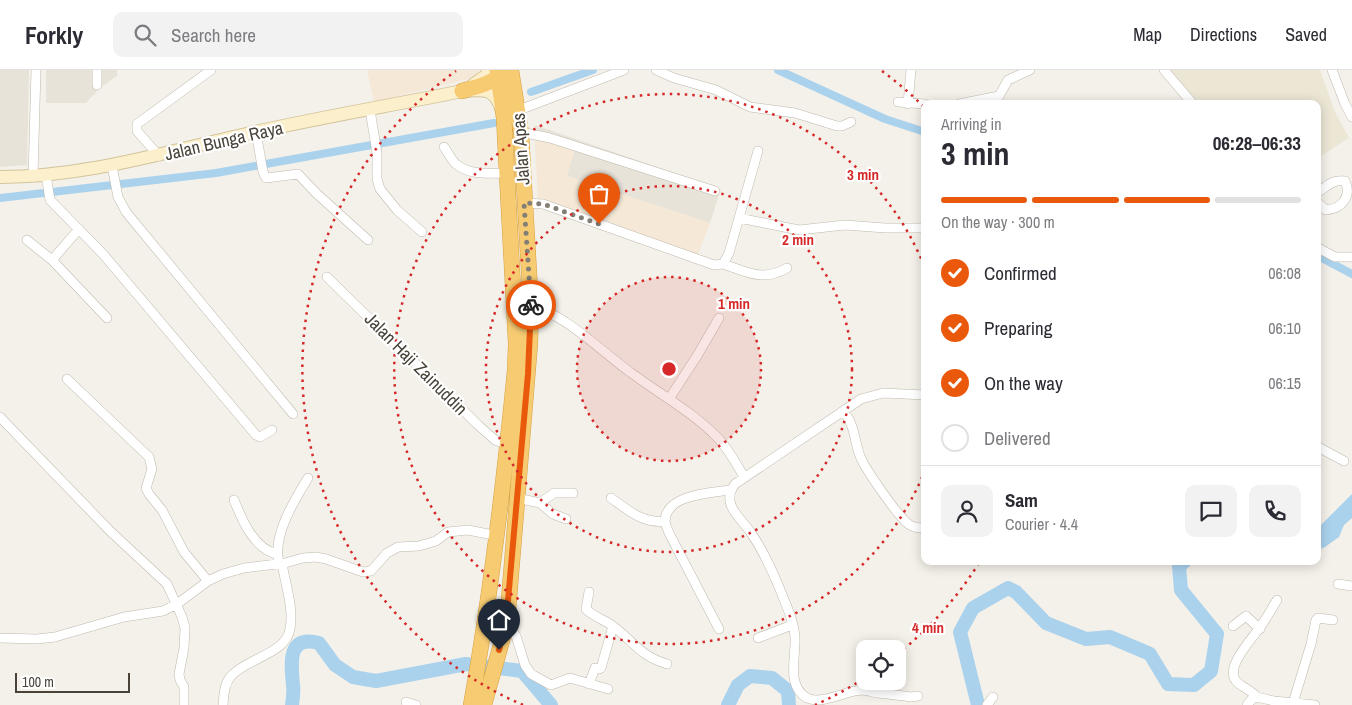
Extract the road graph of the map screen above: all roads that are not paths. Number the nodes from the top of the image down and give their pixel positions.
1 (36, 70) edge
2 (97, 70) edge
3 (212, 70) edge
4 (624, 70) edge
5 (656, 70) edge
6 (911, 70) edge
7 (1030, 70) edge
8 (1164, 70) edge
9 (1332, 70) edge
10 (500, 72) edge
11 (97, 85) dead end
12 (454, 92) junction
13 (1001, 100) edge
14 (1187, 100) edge
15 (898, 102) dead end
16 (908, 104) junction
17 (921, 104) edge
18 (370, 110) junction
19 (518, 110) junction
20 (1352, 117) edge
21 (504, 118) junction
22 (851, 122) dead end
23 (256, 132) junction
24 (521, 132) junction
25 (444, 147) dead end
26 (758, 151) dead end
27 (159, 156) junction
28 (112, 166) junction
29 (508, 173) junction
30 (0, 177) edge
31 (42, 180) junction
32 (1321, 190) edge
33 (715, 191) dead end
34 (524, 203) junction
35 (1321, 206) edge
36 (739, 218) junction
37 (921, 228) edge
38 (79, 229) junction
39 (422, 232) dead end
40 (27, 240) dead end
41 (368, 240) dead end
42 (1321, 249) edge
43 (527, 251) junction
44 (1352, 257) edge
45 (52, 260) junction
46 (723, 264) junction
47 (787, 268) dead end
48 (327, 277) dead end
49 (514, 292) junction
50 (531, 307) junction
51 (107, 318) dead end
52 (719, 318) dead end
53 (67, 379) dead end
54 (921, 395) edge
55 (669, 399) junction
56 (844, 412) junction
57 (293, 414) dead end
58 (0, 417) edge
59 (272, 430) dead end
60 (508, 445) junction
61 (1321, 449) edge
62 (1344, 462) dead end
63 (744, 477) junction
64 (308, 478) dead end
65 (730, 490) junction
66 (573, 493) dead end
67 (517, 498) junction
68 (611, 498) dead end
69 (234, 500) dead end
70 (540, 502) junction
71 (566, 519) dead end
72 (666, 521) junction
73 (921, 528) edge
74 (498, 536) junction
75 (279, 560) junction
76 (511, 569) junction
77 (208, 581) junction
78 (1338, 584) dead end
79 (1352, 586) edge
80 (588, 592) dead end
81 (1277, 600) dead end
82 (177, 604) junction
83 (487, 608) junction
84 (1333, 620) dead end
85 (506, 623) junction
86 (792, 625) junction
87 (613, 626) junction
88 (1234, 626) dead end
89 (719, 629) dead end
90 (1260, 629) junction
91 (0, 638) edge
92 (758, 638) dead end
93 (667, 664) dead end
94 (483, 679) junction
95 (589, 684) junction
96 (608, 689) dead end
97 (918, 696) dead end
98 (1257, 697) junction
99 (406, 702) dead end
100 (1294, 703) junction
101 (184, 705) edge
102 (223, 705) edge
103 (416, 705) edge
104 (471, 705) edge
105 (484, 705) edge
106 (1247, 705) edge
107 (1315, 705) edge

1 - 31 street
2 - 11 street
3 - 27 street
4 - 19 street
5 - 22 street
6 - 16 street
7 - 13 street
8 - 14 street
9 - 20 street
10 - 12 highway
10 - 19 highway, Jalan Apas
10 - 21 highway, Jalan Apas
12 - 18 street, Jalan Bunga Raya
12 - 21 street, Jalan Bunga Raya
15 - 16 street
16 - 17 street
18 - 23 street, Jalan Bunga Raya
18 - 39 street
19 - 24 highway, Jalan Apas
21 - 29 highway, Jalan Apas
23 - 27 street, Jalan Bunga Raya
23 - 41 street
24 - 33 street
24 - 34 highway, Jalan Apas
25 - 29 street
26 - 36 street
27 - 28 street, Jalan Bunga Raya
28 - 31 street, Jalan Bunga Raya
28 - 57 street
29 - 49 highway, Jalan Apas
30 - 31 street, Jalan Bunga Raya
31 - 38 street
32 - 35 street
34 - 43 highway, Jalan Apas
34 - 46 street
36 - 37 street
36 - 46 street
38 - 45 street
38 - 59 street
40 - 45 street
42 - 44 street
43 - 49 highway
43 - 50 highway, Jalan Apas
45 - 51 street
46 - 47 street
48 - 60 street, Jalan Haji Zainuddin
49 - 60 highway, Jalan Apas
50 - 55 street
50 - 67 highway, Jalan Apas
52 - 55 street
53 - 77 street
54 - 56 street
55 - 63 street
56 - 63 street
56 - 73 street
58 - 82 street
60 - 74 highway, Jalan Apas
61 - 62 street
63 - 65 street
64 - 75 street
65 - 72 street
65 - 86 street
66 - 70 street
67 - 70 street
67 - 76 highway, Jalan Apas
68 - 72 street
69 - 75 street
70 - 71 street
72 - 89 street
74 - 75 street
74 - 83 highway, Jalan Apas
75 - 77 street
75 - 102 street
76 - 83 highway
76 - 85 highway, Jalan Apas
77 - 82 street
78 - 79 street
80 - 87 street
81 - 90 street
82 - 91 street
82 - 101 street
83 - 94 highway, Jalan Apas
84 - 100 street
85 - 94 highway, Jalan Apas
85 - 95 street
86 - 92 street
86 - 97 street
87 - 93 street
87 - 95 street
88 - 90 street
90 - 98 street
94 - 104 highway, Jalan Apas
94 - 105 highway, Jalan Apas
95 - 96 street
98 - 100 street
98 - 106 street
99 - 103 street
100 - 107 street

